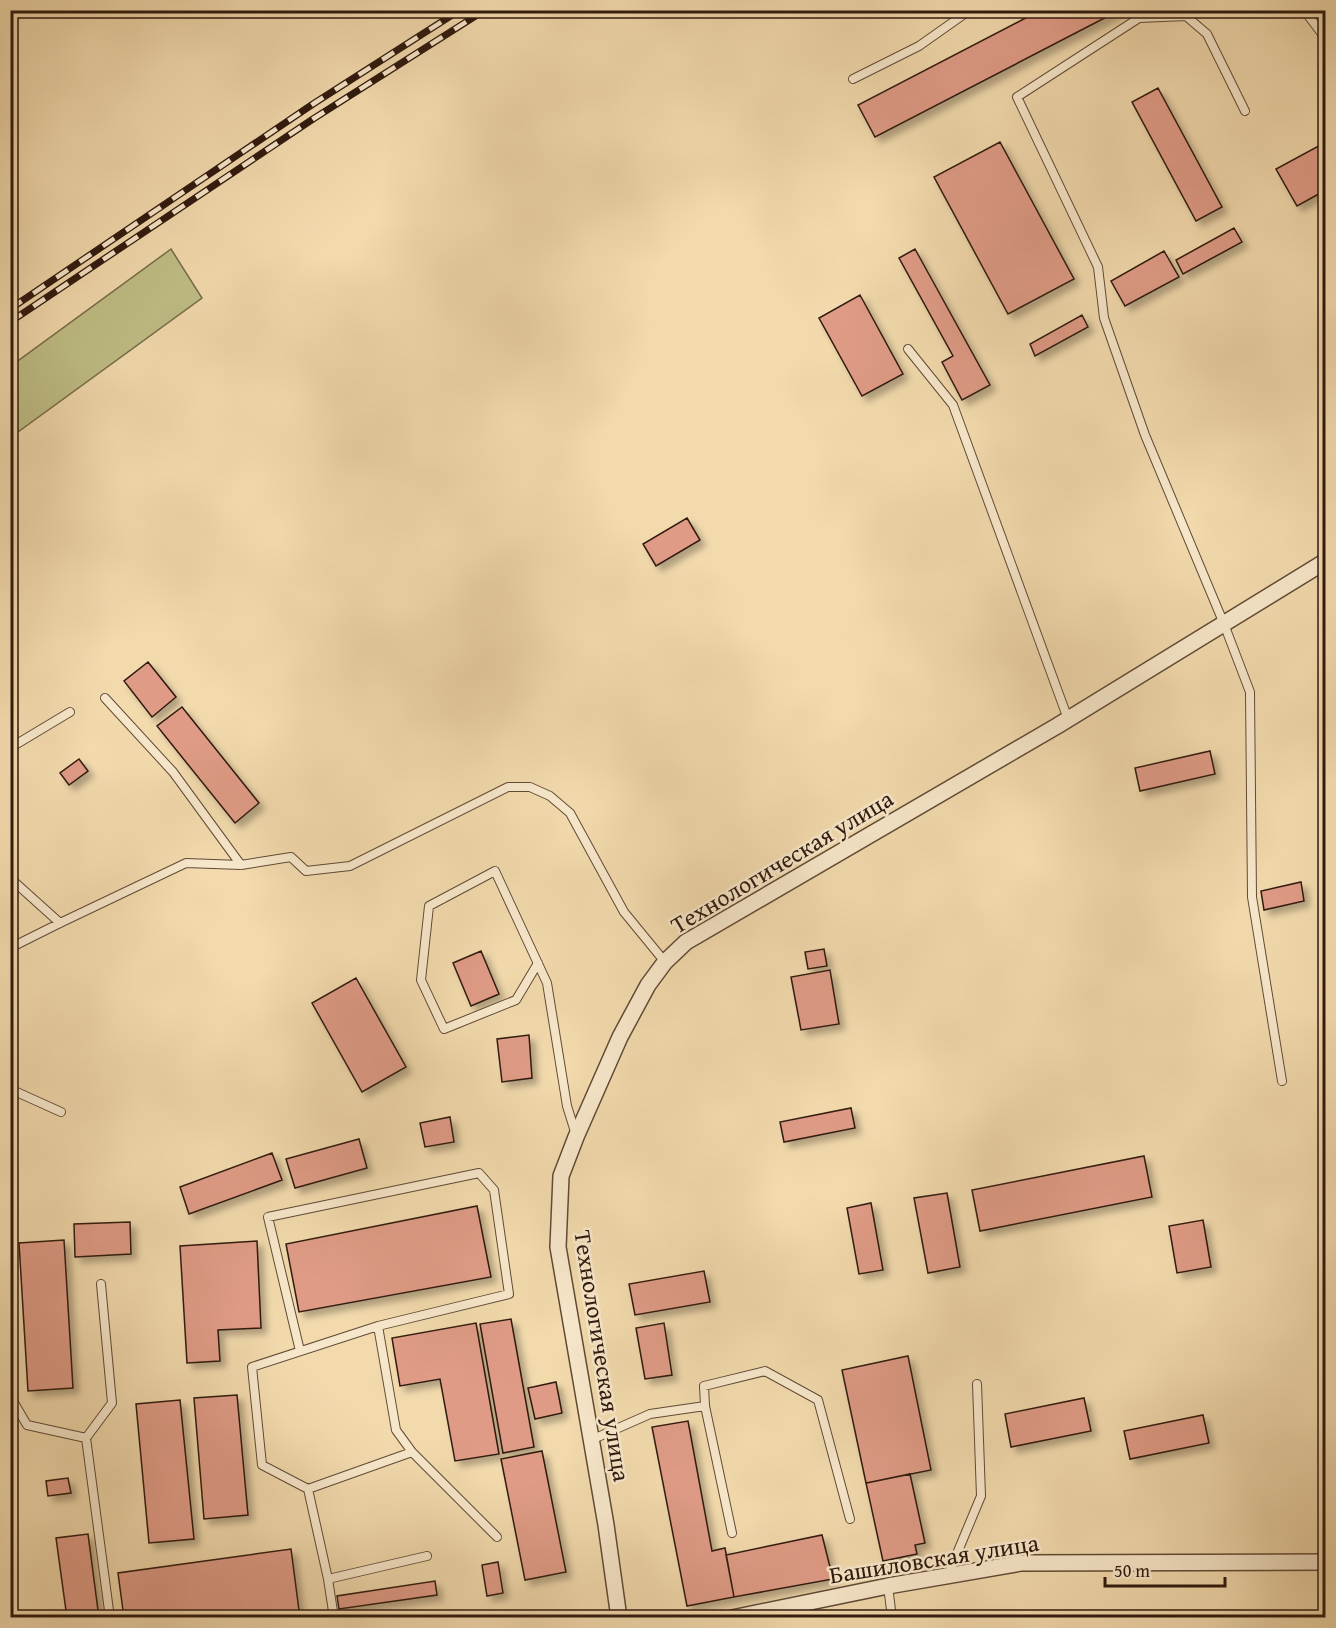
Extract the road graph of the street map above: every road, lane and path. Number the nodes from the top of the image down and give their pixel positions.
1 (969, 10) edge
2 (1134, 10) edge
3 (1304, 10) edge
4 (1139, 18) junction
5 (1326, 39) edge
6 (853, 79) dead end
7 (1245, 111) dead end
8 (908, 349) dead end
9 (1326, 561) edge
10 (1224, 624) junction
11 (105, 698) dead end
12 (70, 712) dead end
13 (1068, 719) junction
14 (10, 748) edge
15 (241, 865) junction
16 (10, 878) edge
17 (60, 923) junction
18 (10, 948) edge
19 (665, 962) junction
20 (538, 963) junction
21 (1282, 1081) dead end
22 (10, 1089) edge
23 (61, 1112) dead end
24 (576, 1137) junction
25 (101, 1284) dead end
26 (378, 1326) junction
27 (300, 1351) junction
28 (977, 1384) dead end
29 (10, 1396) edge
30 (705, 1406) junction
31 (86, 1438) junction
32 (591, 1440) junction
33 (412, 1452) junction
34 (308, 1490) junction
35 (850, 1519) dead end
36 (732, 1533) dead end
37 (497, 1537) dead end
38 (428, 1556) dead end
39 (1326, 1562) edge
40 (948, 1576) junction
41 (328, 1579) junction
42 (888, 1586) junction
43 (110, 1617) edge
44 (334, 1617) edge
45 (620, 1617) edge
46 (732, 1617) edge
47 (892, 1617) edge

1 - 6 lane
2 - 4 lane
3 - 5 lane
4 - 7 lane
4 - 10 lane
8 - 13 lane
9 - 10 street, Технологическая улица
10 - 13 street, Технологическая улица
10 - 21 lane
11 - 15 lane
12 - 14 lane
13 - 19 street, Технологическая улица
15 - 17 lane
15 - 19 lane
16 - 17 lane
17 - 18 lane
19 - 24 street, Технологическая улица
20 - 20 lane
20 - 24 lane
22 - 23 lane
24 - 32 street, Технологическая улица
25 - 31 lane
26 - 27 lane
26 - 27 lane
26 - 33 lane
27 - 34 lane
28 - 40 lane
29 - 31 lane
30 - 32 lane
30 - 35 lane
30 - 36 lane
31 - 43 lane
32 - 45 street, Технологическая улица
33 - 34 lane
33 - 37 lane
34 - 41 lane
38 - 41 lane
39 - 40 street, Башиловская улица
40 - 42 street, Башиловская улица
41 - 44 lane
42 - 46 street, Башиловская улица
42 - 47 lane

